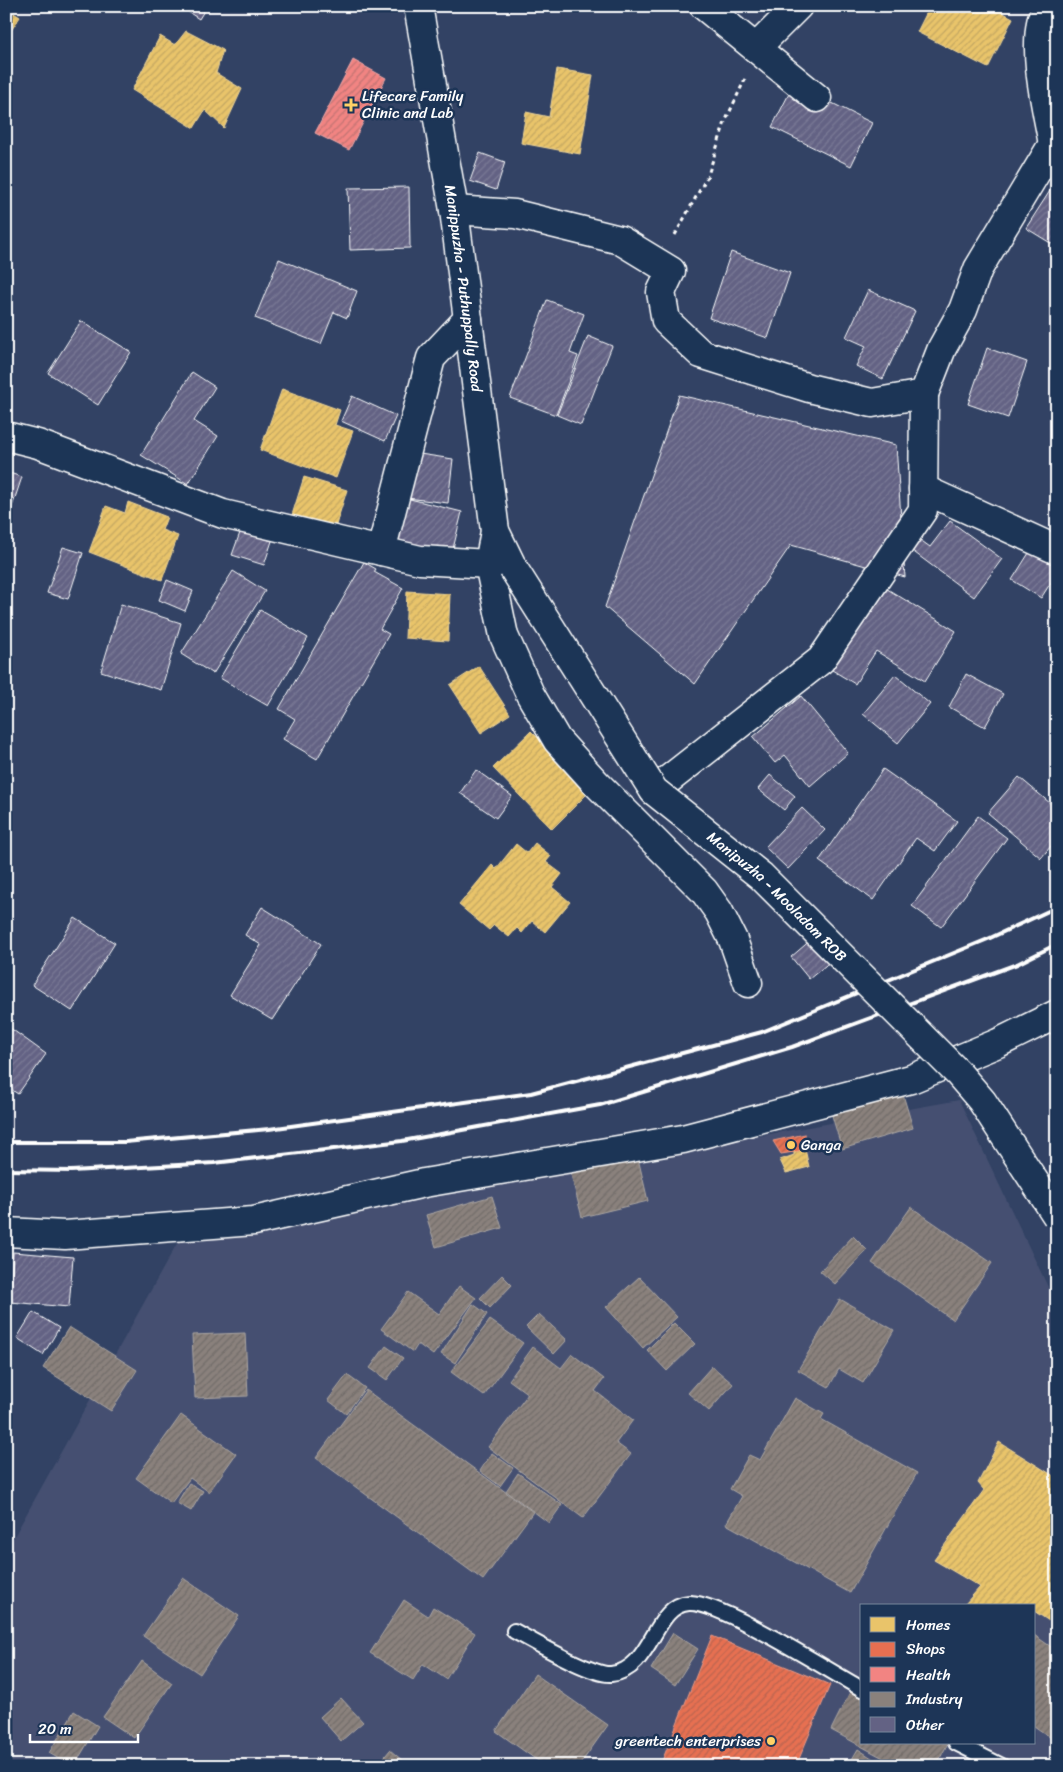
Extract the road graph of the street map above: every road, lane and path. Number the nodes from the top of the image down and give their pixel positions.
1 (418, 6) edge
2 (704, 6) edge
3 (798, 6) edge
4 (1040, 10) edge
5 (759, 52) junction
6 (817, 98) dead end
7 (454, 210) junction
8 (660, 265) junction
9 (468, 319) junction
10 (924, 394) junction
11 (6, 436) edge
12 (924, 489) junction
13 (1057, 550) edge
14 (381, 551) junction
15 (501, 566) junction
16 (654, 791) junction
17 (748, 983) dead end
18 (1057, 1014) edge
19 (1057, 1216) edge
20 (6, 1232) edge
21 (514, 1630) dead end
22 (860, 1689) edge
23 (958, 1744) edge
24 (1002, 1766) edge

1 - 7 street, Manippuzha - Puthuppally Road
2 - 5 street
3 - 5 street
4 - 10 street
5 - 6 street
5 - 8 path
7 - 8 street
7 - 9 street, Manippuzha - Puthuppally Road
8 - 10 street
9 - 14 street
9 - 15 street, Manippuzha - Puthuppally Road
10 - 12 street
11 - 14 street
12 - 13 street
12 - 16 street
14 - 15 street
15 - 16 street, Manipuzha - Mooladom ROB, bridge
15 - 17 street
16 - 19 street, Manipuzha - Mooladom ROB, bridge
18 - 20 street
21 - 22 lane
23 - 24 lane

